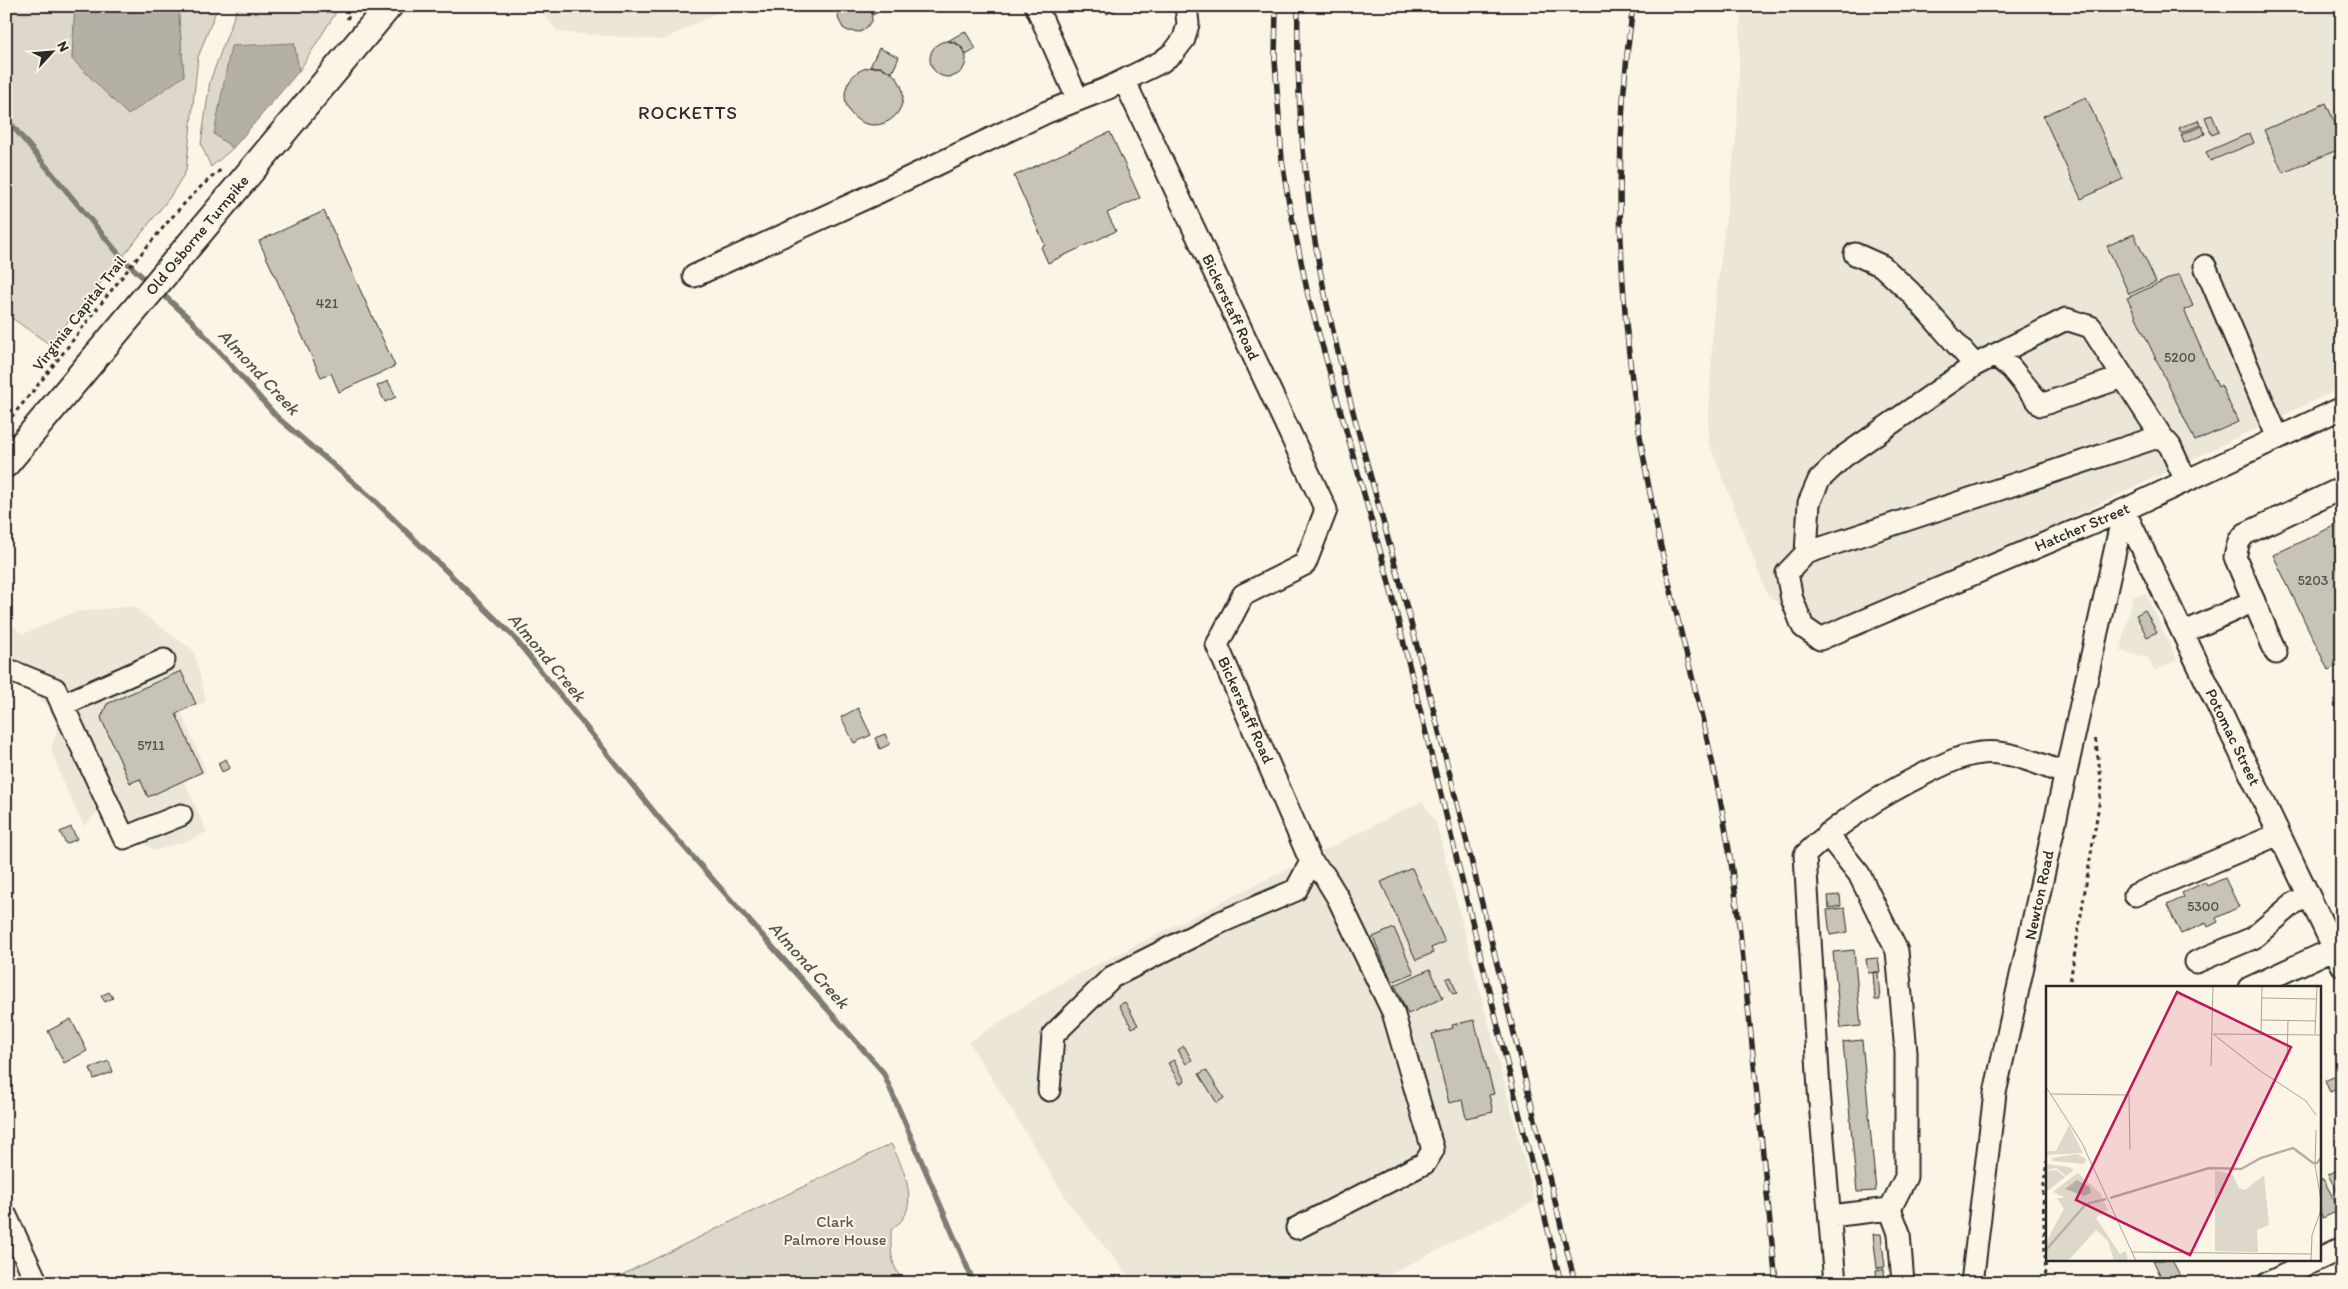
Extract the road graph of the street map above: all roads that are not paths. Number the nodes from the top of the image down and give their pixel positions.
1 (389, 6) edge
2 (1036, 6) edge
3 (1186, 6) edge
4 (1124, 80) junction
5 (1078, 100) junction
6 (1855, 254) dead end
7 (2205, 266) dead end
8 (694, 276) dead end
9 (1994, 355) junction
10 (1975, 365) junction
11 (2123, 376) junction
12 (2342, 408) edge
13 (2161, 436) junction
14 (2278, 438) junction
15 (6, 464) edge
16 (2186, 481) junction
17 (2342, 488) edge
18 (2124, 510) junction
19 (1806, 553) junction
20 (2254, 601) junction
21 (2183, 633) junction
22 (2276, 653) dead end
23 (164, 660) dead end
24 (6, 669) edge
25 (62, 705) junction
26 (2066, 774) junction
27 (181, 815) dead end
28 (1827, 834) junction
29 (2279, 834) junction
30 (1311, 862) junction
31 (2135, 894) dead end
32 (2309, 896) junction
33 (2339, 953) edge
34 (2196, 962) dead end
35 (2254, 986) edge
36 (1050, 1090) dead end
37 (1890, 1209) junction
38 (1830, 1216) junction
39 (8, 1225) edge
40 (1297, 1228) dead end
41 (2342, 1248) edge
42 (2320, 1259) edge
43 (2314, 1262) edge
44 (37, 1283) edge
45 (1835, 1283) edge
46 (1903, 1283) edge
47 (1972, 1283) edge
48 (2268, 1283) edge

1 - 15 main road, Old Osborne Turnpike
2 - 5 street
3 - 4 street
4 - 5 street
4 - 30 street, Bickerstaff Road
5 - 8 street
6 - 10 street
7 - 14 street
9 - 10 street
9 - 11 street
9 - 11 street
10 - 19 street
11 - 13 street
12 - 14 street, Hatcher Street
13 - 16 street
13 - 19 street
14 - 16 street, Hatcher Street
16 - 18 street, Hatcher Street
17 - 20 street
18 - 19 street, Hatcher Street
18 - 21 street, Potomac Street
18 - 26 street, Newton Road
20 - 21 street
20 - 22 street
21 - 29 street, Potomac Street
23 - 25 street
24 - 25 street
25 - 27 street
26 - 28 street
26 - 47 street, Newton Road
28 - 37 street
28 - 38 street
29 - 31 street
29 - 32 street, Potomac Street
30 - 36 street
30 - 40 street
32 - 33 street, Potomac Street
32 - 34 street
33 - 35 street
37 - 38 street
37 - 46 street
38 - 45 street
39 - 44 street
41 - 42 street
43 - 48 street

